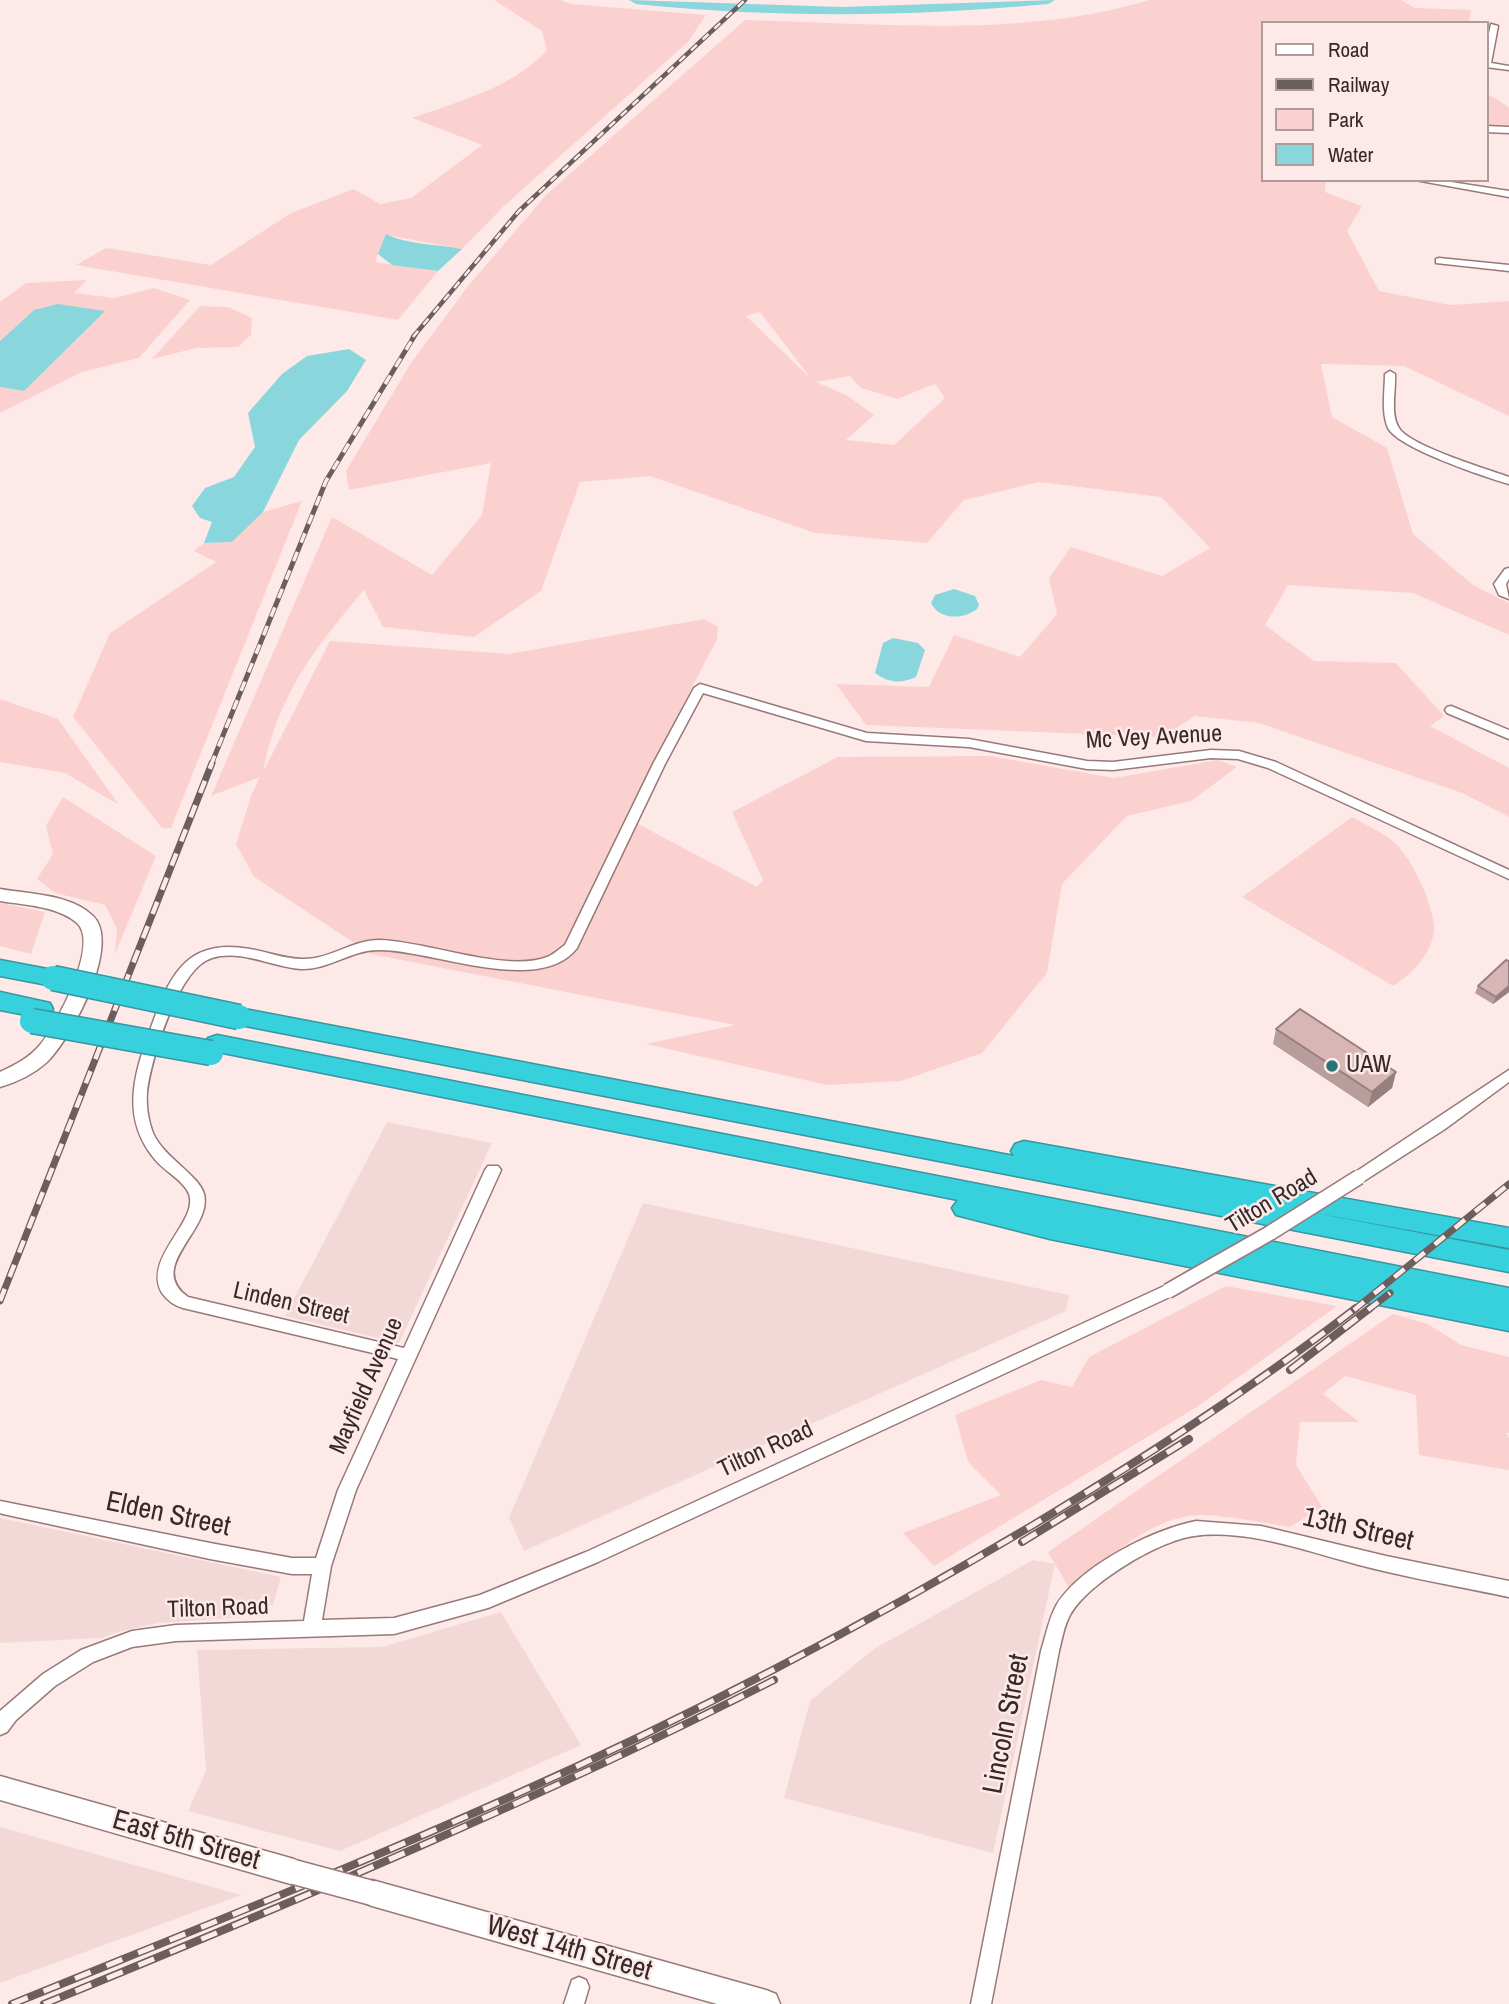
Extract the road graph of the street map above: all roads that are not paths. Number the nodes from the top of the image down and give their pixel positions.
1 (1494, 26) dead end
2 (1488, 59) edge
3 (1488, 65) edge
4 (1509, 68) edge
5 (1488, 129) edge
6 (1509, 130) edge
7 (1432, 182) edge
8 (1509, 194) edge
9 (1439, 261) dead end
10 (1509, 268) edge
11 (1390, 374) dead end
12 (1509, 481) edge
13 (1509, 571) edge
14 (1506, 595) edge
15 (1451, 710) dead end
16 (1509, 735) edge
17 (1509, 875) edge
18 (0, 895) edge
19 (0, 966) edge
20 (0, 1001) edge
21 (37, 1015) junction
22 (0, 1016) edge
23 (1509, 1075) edge
24 (0, 1080) edge
25 (733, 1146) junction
26 (493, 1170) dead end
27 (1507, 1243) edge
28 (168, 1290) joint
29 (1509, 1299) edge
30 (1509, 1322) edge
31 (407, 1354) junction
32 (3, 1507) dead end
33 (1194, 1528) joint
34 (323, 1566) junction
35 (1509, 1589) edge
36 (313, 1630) junction
37 (0, 1726) edge
38 (4, 1789) edge
39 (372, 1893) joint
40 (766, 2004) edge
41 (981, 2004) edge

1 - 2 street
3 - 4 street
5 - 6 street
7 - 8 street
9 - 10 street
11 - 12 street
13 - 14 street
15 - 16 street
17 - 28 street, Mc Vey Avenue
18 - 24 street
19 - 27 highway, bridge
20 - 21 highway
21 - 22 highway
21 - 25 highway, bridge
23 - 36 street, Tilton Road, bridge
25 - 29 highway
25 - 30 highway
26 - 31 street, Mayfield Avenue
28 - 31 street, Linden Street
31 - 34 street, Mayfield Avenue
32 - 34 street, Elden Street
33 - 35 street, 13th Street
33 - 41 street, Lincoln Street
34 - 36 street, Mayfield Avenue
36 - 37 street, Tilton Road
38 - 39 street, East 5th Street, bridge
39 - 40 street, West 14th Street

